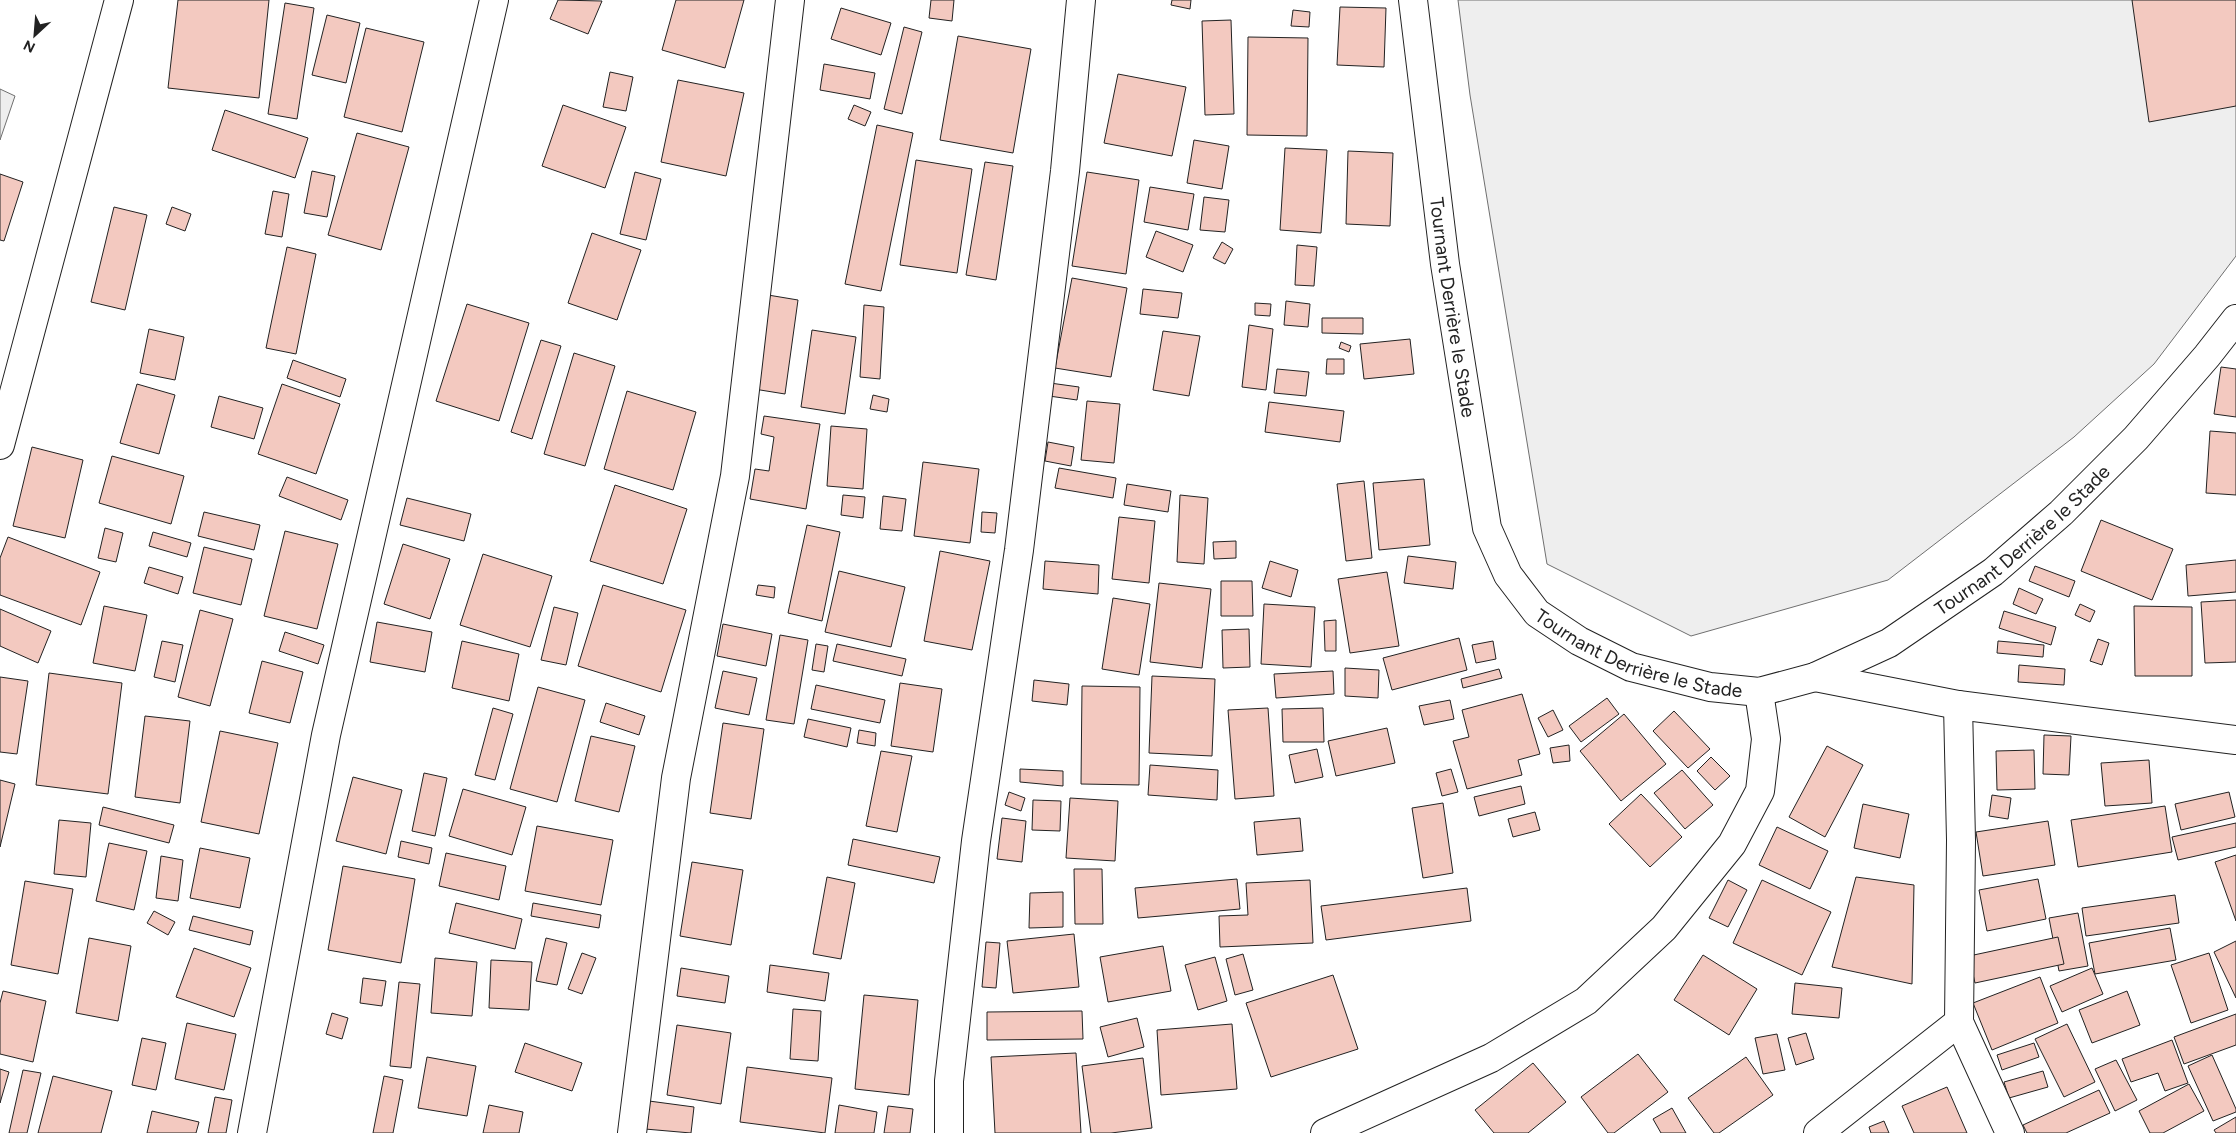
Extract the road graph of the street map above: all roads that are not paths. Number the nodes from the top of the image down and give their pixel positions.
1 (119, 0) edge
2 (494, 0) edge
3 (790, 0) edge
4 (1081, 0) edge
5 (1413, 0) edge
6 (2236, 319) edge
7 (0, 444) edge
8 (1815, 676) junction
9 (1759, 692) junction
10 (1958, 705) junction
11 (2236, 740) edge
12 (1959, 1022) junction
13 (252, 1133) edge
14 (632, 1133) edge
15 (949, 1133) edge
16 (1325, 1133) edge
17 (1818, 1133) edge
18 (2010, 1133) edge

1 - 7 street
2 - 13 street
3 - 14 street
4 - 15 street
5 - 9 street, Tournant Derrière le Stade
6 - 8 street, Tournant Derrière le Stade
8 - 9 street, Tournant Derrière le Stade
8 - 10 street
9 - 16 street
10 - 11 street
10 - 12 street
12 - 17 street
12 - 18 street

